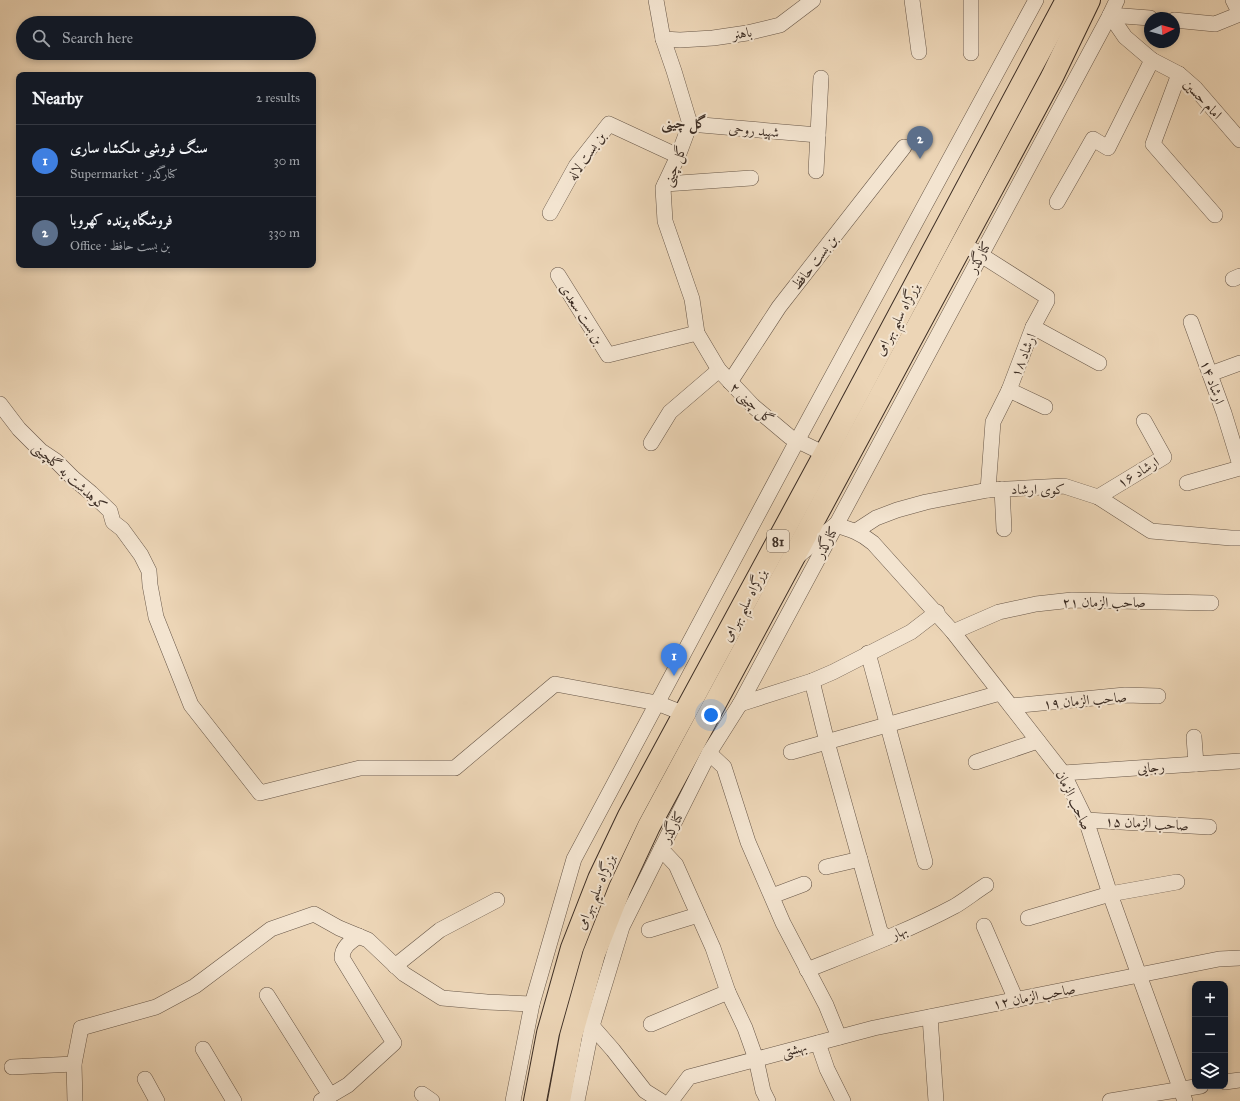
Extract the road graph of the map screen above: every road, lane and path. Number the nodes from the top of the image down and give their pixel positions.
1 (656, 0) edge
2 (813, 0) edge
3 (912, 0) edge
4 (971, 0) edge
5 (1036, 0) edge
6 (1067, 0) edge
7 (1089, 0) edge
8 (1116, 0) edge
9 (1233, 0) edge
10 (1240, 14) edge
11 (1110, 15) junction
12 (1144, 18) edge
13 (1180, 21) edge
14 (663, 39) junction
15 (919, 52) dead end
16 (971, 53) dead end
17 (1152, 60) junction
18 (1179, 74) junction
19 (1052, 77) junction
20 (821, 78) dead end
21 (1069, 90) junction
22 (690, 124) junction
23 (818, 135) junction
24 (1240, 140) edge
25 (904, 148) dead end
26 (678, 156) junction
27 (816, 171) dead end
28 (751, 178) dead end
29 (665, 184) junction
30 (1057, 202) dead end
31 (550, 213) dead end
32 (1216, 215) dead end
33 (972, 249) junction
34 (558, 275) dead end
35 (1191, 322) dead end
36 (1033, 328) junction
37 (697, 333) junction
38 (1099, 363) dead end
39 (1240, 363) edge
40 (719, 370) junction
41 (1210, 374) junction
42 (730, 382) junction
43 (1008, 390) junction
44 (0, 404) edge
45 (1045, 407) dead end
46 (1144, 421) dead end
47 (866, 424) junction
48 (797, 440) junction
49 (652, 443) dead end
50 (825, 454) junction
51 (870, 460) junction
52 (1240, 467) edge
53 (1187, 483) dead end
54 (995, 489) junction
55 (1098, 497) junction
56 (835, 526) junction
57 (1004, 529) dead end
58 (856, 531) junction
59 (1240, 538) edge
60 (793, 560) junction
61 (1211, 603) dead end
62 (937, 612) junction
63 (953, 632) junction
64 (868, 653) junction
65 (812, 681) junction
66 (1000, 693) junction
67 (1158, 696) dead end
68 (657, 703) junction
69 (740, 704) junction
70 (1011, 706) junction
71 (685, 714) junction
72 (888, 724) junction
73 (1194, 737) dead end
74 (1038, 741) junction
75 (827, 742) junction
76 (791, 752) dead end
77 (709, 753) junction
78 (1240, 761) edge
79 (976, 762) dead end
80 (1196, 764) junction
81 (1063, 773) junction
82 (1086, 820) junction
83 (1209, 827) dead end
84 (661, 849) junction
85 (860, 859) junction
86 (926, 862) dead end
87 (826, 867) dead end
88 (1177, 882) dead end
89 (804, 884) dead end
90 (986, 885) dead end
91 (1110, 894) junction
92 (772, 896) junction
93 (497, 900) dead end
94 (698, 915) junction
95 (1028, 918) dead end
96 (984, 926) dead end
97 (649, 930) dead end
98 (359, 936) junction
99 (886, 938) junction
100 (1240, 958) edge
101 (395, 966) junction
102 (807, 970) junction
103 (1138, 975) junction
104 (728, 992) junction
105 (267, 995) dead end
106 (1016, 1000) junction
107 (532, 1004) junction
108 (930, 1017) junction
109 (651, 1024) dead end
110 (592, 1026) junction
111 (840, 1037) junction
112 (818, 1042) junction
113 (203, 1049) dead end
114 (756, 1059) junction
115 (74, 1064) junction
116 (12, 1067) dead end
117 (145, 1080) dead end
118 (1240, 1080) edge
119 (1228, 1082) edge
120 (1195, 1089) edge
121 (1183, 1095) edge
122 (325, 1098) edge
123 (1130, 1099) edge
124 (75, 1101) edge
125 (157, 1101) edge
126 (234, 1101) edge
127 (513, 1101) edge
128 (535, 1101) edge
129 (559, 1101) edge
130 (577, 1101) edge
131 (661, 1101) edge
132 (671, 1101) edge
133 (768, 1101) edge
134 (843, 1101) edge
135 (936, 1101) edge
136 (1110, 1101) edge

1 - 14 street
2 - 14 street, باهنر
3 - 15 street
4 - 16 street
5 - 48 street
6 - 50 highway, بزرگراه سلیم بهرامی / 81
7 - 19 highway, بزرگراه سلیم بهرامی / 81
8 - 11 street, کنارگذر
9 - 10 street
10 - 13 street
11 - 12 street
11 - 17 street, امام حسین
11 - 21 street, کنارگذر
14 - 22 street
17 - 18 street, امام حسین
17 - 30 street
18 - 24 street, امام حسین
18 - 32 street
19 - 21 street
19 - 33 highway, بزرگراه سلیم بهرامی / 81
20 - 23 street
21 - 33 street, کنارگذر
22 - 23 street, شهید روحی
22 - 26 street, گل چینی
23 - 27 street
25 - 42 street, بن بست حافظ
26 - 29 street, گل چینی
26 - 31 street, بن بست لاله
28 - 29 street
29 - 37 street, گل چینی
33 - 36 street, ارشاد ۱۸
33 - 47 highway, بزرگراه سلیم بهرامی / 81
33 - 51 street, کنارگذر
34 - 37 street, بن بست سعدی
35 - 41 street, ارشاد ۱۴
36 - 38 street
36 - 43 street, ارشاد ۱۸
37 - 40 street, گل چینی ۲
39 - 41 street
40 - 42 street, گل چینی ۲
40 - 49 street
41 - 52 street, ارشاد ۱۴
42 - 48 street, گل چینی ۲
43 - 45 street
43 - 54 street, ارشاد ۱۸
44 - 68 street, کوهدشت به گلچینی
46 - 55 street, ارشاد ۱۶
47 - 51 street
47 - 60 highway, بزرگراه سلیم بهرامی / 81
48 - 50 street, گل چینی ۲
48 - 68 street
50 - 71 highway, بزرگراه سلیم بهرامی / 81
51 - 56 street, کنارگذر
52 - 53 street
54 - 55 street, کوی ارشاد
54 - 57 street, ارشاد ۱۸
54 - 58 street, کوی ارشاد
55 - 59 street, کوی ارشاد
56 - 58 street, صاحب الزمان
56 - 60 street
56 - 69 street, کنارگذر
58 - 62 street, صاحب الزمان
60 - 129 highway, بزرگراه سلیم بهرامی / 81
61 - 63 street, صاحب الزمان ۲۱
62 - 63 street, صاحب الزمان
62 - 64 street
63 - 66 street, صاحب الزمان
64 - 65 street
64 - 72 street
65 - 69 street
65 - 75 street
66 - 70 street, صاحب الزمان
66 - 72 street
67 - 70 street, صاحب الزمان ۱۹
68 - 71 street
68 - 107 street
69 - 77 street, کنارگذر
70 - 74 street, صاحب الزمان
71 - 128 highway, بزرگراه سلیم بهرامی / 81
72 - 75 street
72 - 86 street
73 - 80 street
74 - 79 street
74 - 81 street, صاحب الزمان
75 - 76 street
75 - 85 street
77 - 84 street, کنارگذر
77 - 92 street
78 - 80 street, رجایی
80 - 81 street, رجایی
81 - 82 street, صاحب الزمان
82 - 83 street, صاحب الزمان ۱۵
82 - 91 street, صاحب الزمان
84 - 94 street
84 - 110 street, کنارگذر
85 - 87 street
85 - 99 street
88 - 91 street
89 - 92 street
90 - 99 street, بهار
91 - 95 street
91 - 103 street, صاحب الزمان
92 - 102 street
93 - 101 street
94 - 97 street
94 - 104 street
96 - 106 street
98 - 101 street
98 - 115 street
98 - 122 street
99 - 102 street, بهار
100 - 103 street, صاحب الزمان ۱۲
101 - 107 street
102 - 111 street
103 - 106 street, صاحب الزمان ۱۲
103 - 121 street, صاحب الزمان
104 - 109 street
104 - 114 street
105 - 122 street
106 - 108 street, صاحب الزمان ۱۲
107 - 127 street
108 - 111 street, بهشتی
108 - 135 street
110 - 130 street, کنارگذر
110 - 131 street
111 - 112 street, بهشتی
112 - 114 street, بهشتی
112 - 134 street
113 - 126 street
114 - 132 street, بهشتی
114 - 133 street
115 - 116 street
115 - 124 street
117 - 125 street
118 - 119 street
120 - 121 street
121 - 123 street
123 - 136 street

